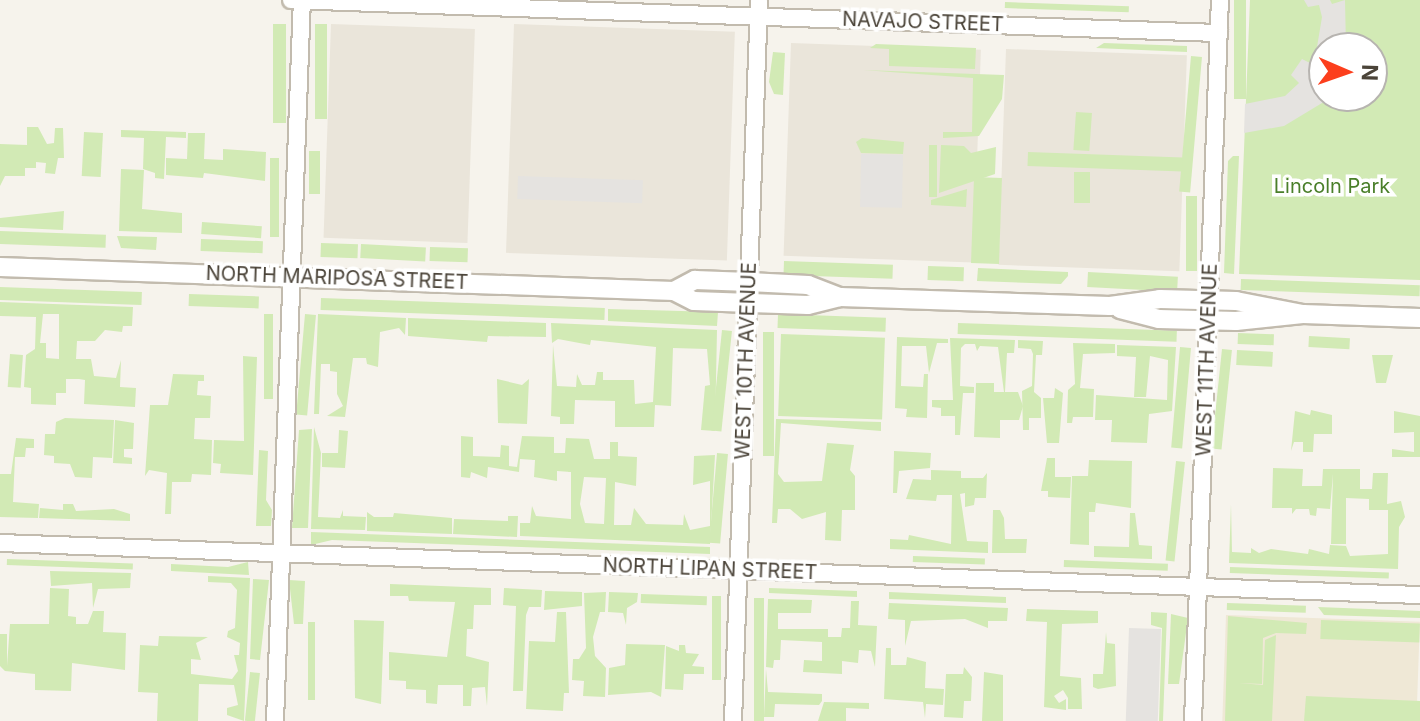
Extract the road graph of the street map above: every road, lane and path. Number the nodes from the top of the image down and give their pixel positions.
1 (291, 0) edge
2 (302, 0) edge
3 (1220, 0) edge
4 (759, 8) edge
5 (1219, 33) junction
6 (0, 267) edge
7 (291, 276) junction
8 (749, 282) junction
9 (674, 291) junction
10 (840, 297) junction
11 (1209, 301) junction
12 (748, 303) junction
13 (1110, 306) junction
14 (1303, 314) junction
15 (1420, 318) edge
16 (1208, 320) junction
17 (0, 543) edge
18 (281, 554) junction
19 (739, 570) junction
20 (1198, 587) junction
21 (1420, 595) edge
22 (275, 721) edge
23 (733, 721) edge
24 (1193, 721) edge

1 - 2 street, NAVAJO STREET
2 - 4 street, NAVAJO STREET
2 - 7 street
3 - 5 street, WEST 11TH AVENUE
4 - 5 street, NAVAJO STREET
4 - 8 street, WEST 10TH AVENUE
5 - 11 street, WEST 11TH AVENUE
6 - 7 street, NORTH MARIPOSA STREET
7 - 9 street, NORTH MARIPOSA STREET
7 - 18 street
8 - 9 street, NORTH MARIPOSA STREET
8 - 10 street, NORTH MARIPOSA STREET
8 - 12 street, WEST 10TH AVENUE
9 - 12 street, NORTH MARIPOSA STREET
10 - 12 street, NORTH MARIPOSA STREET
10 - 13 street, NORTH MARIPOSA STREET
11 - 13 street, NORTH MARIPOSA STREET
11 - 14 street, NORTH MARIPOSA STREET
11 - 16 street, WEST 11TH AVENUE
12 - 19 street, WEST 10TH AVENUE
13 - 16 street, NORTH MARIPOSA STREET
14 - 15 street, NORTH MARIPOSA STREET
14 - 16 street, NORTH MARIPOSA STREET
16 - 20 street, WEST 11TH AVENUE
17 - 18 street, NORTH LIPAN STREET
18 - 19 street, NORTH LIPAN STREET
18 - 22 street
19 - 20 street, NORTH LIPAN STREET
19 - 23 street, WEST 10TH AVENUE
20 - 21 street, NORTH LIPAN STREET
20 - 24 street, WEST 11TH AVENUE

